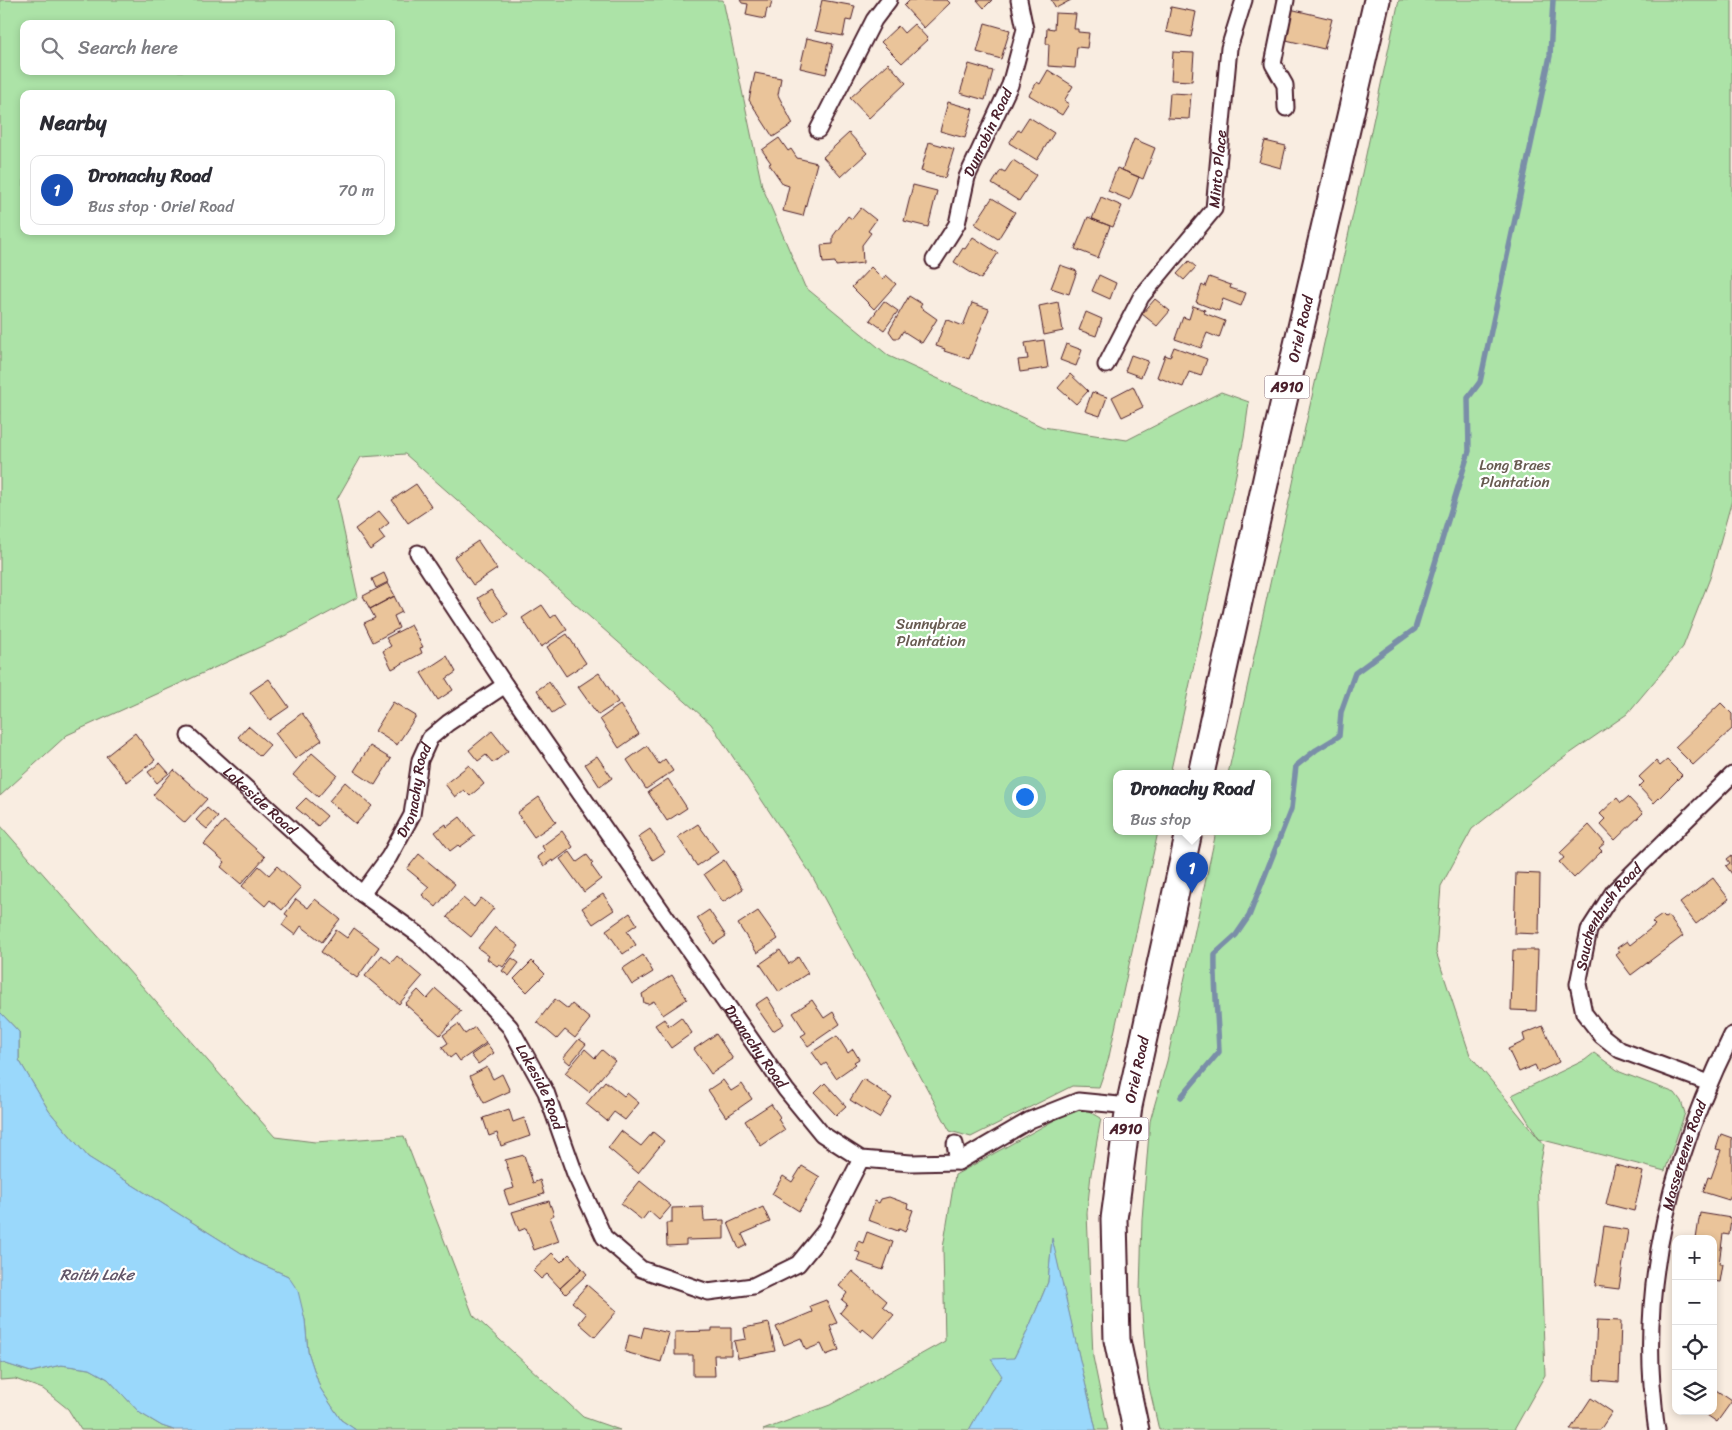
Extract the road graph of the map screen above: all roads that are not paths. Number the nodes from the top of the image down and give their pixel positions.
1 (890, 0) edge
2 (1019, 0) edge
3 (1244, 0) edge
4 (1286, 0) edge
5 (1377, 0) edge
6 (1286, 108) dead end
7 (818, 130) dead end
8 (934, 260) dead end
9 (1106, 365) dead end
10 (418, 553) dead end
11 (506, 685) junction
12 (190, 736) dead end
13 (1202, 770) edge
14 (1732, 774) edge
15 (1188, 835) edge
16 (362, 894) junction
17 (1730, 1042) edge
18 (1708, 1083) junction
19 (1128, 1106) junction
20 (955, 1144) dead end
21 (861, 1159) junction
22 (958, 1162) junction
23 (1136, 1430) edge
24 (1657, 1430) edge

1 - 7 street
2 - 8 street, Dunrobin Road
3 - 9 street, Minto Place
4 - 6 street
5 - 13 main road, Oriel Road / A910
10 - 11 street, Dronachy Road
11 - 16 street, Dronachy Road
11 - 21 street, Dronachy Road
12 - 16 street, Lakeside Road
14 - 18 street, Sauchenbush Road
15 - 19 main road, Oriel Road / A910
16 - 21 street, Lakeside Road
17 - 18 street, Massereene Road
18 - 24 street, Massereene Road
19 - 22 street, Dronachy Road
19 - 23 main road, Oriel Road / A910
20 - 22 street
21 - 22 street, Dronachy Road

